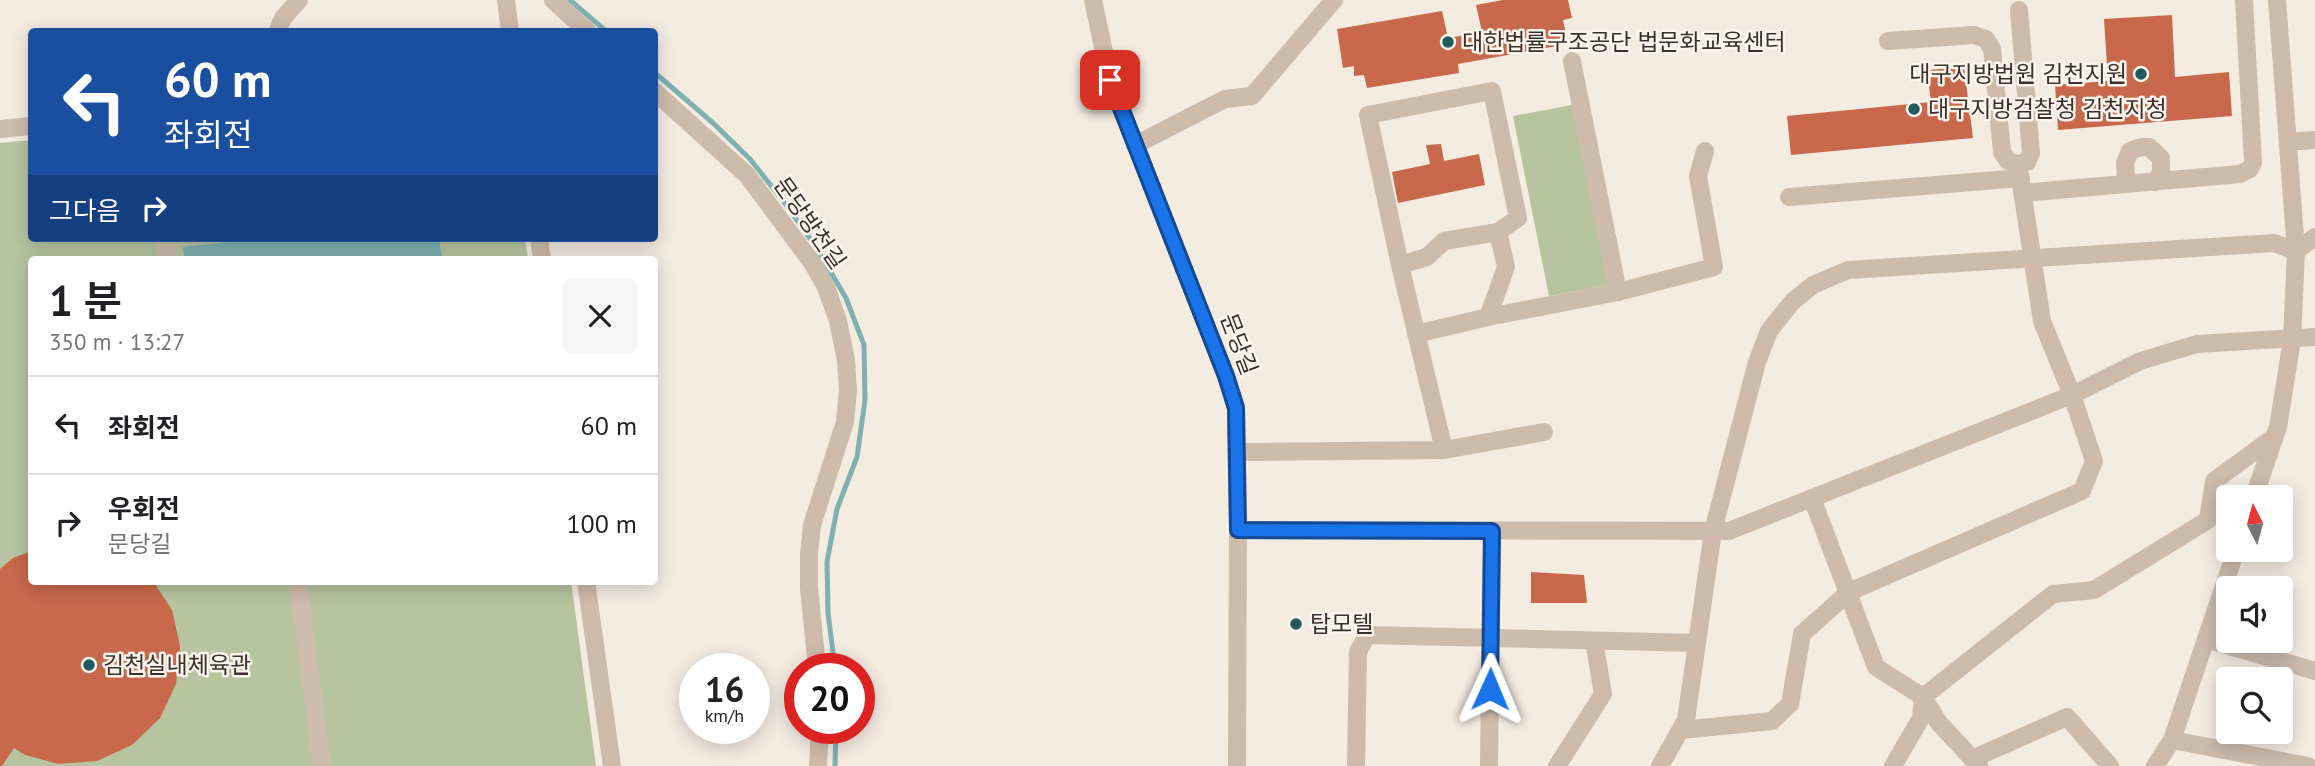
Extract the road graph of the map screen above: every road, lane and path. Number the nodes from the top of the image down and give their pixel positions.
1 (299, 0) edge
2 (506, 0) edge
3 (553, 0) edge
4 (1093, 0) edge
5 (1334, 0) edge
6 (2244, 0) edge
7 (2277, 0) edge
8 (2019, 10) dead end
9 (279, 28) edge
10 (510, 28) edge
11 (584, 28) edge
12 (1888, 41) dead end
13 (1572, 61) dead end
14 (658, 95) edge
15 (28, 126) edge
16 (0, 129) edge
17 (2315, 140) edge
18 (2288, 142) junction
19 (1135, 145) junction
20 (1705, 150) dead end
21 (2020, 179) junction
22 (2155, 182) junction
23 (2133, 183) junction
24 (1789, 197) dead end
25 (1498, 232) junction
26 (2315, 237) edge
27 (2296, 251) junction
28 (2032, 258) junction
29 (1400, 265) junction
30 (1618, 292) junction
31 (1488, 317) junction
32 (1416, 334) junction
33 (2315, 337) edge
34 (2292, 340) junction
35 (2071, 395) junction
36 (1544, 432) dead end
37 (2274, 437) junction
38 (1444, 450) junction
39 (1237, 452) junction
40 (2258, 485) edge
41 (1812, 498) junction
42 (1238, 530) junction
43 (1492, 531) junction
44 (1713, 531) junction
45 (2232, 562) edge
46 (298, 585) edge
47 (587, 585) edge
48 (1849, 592) junction
49 (1491, 638) junction
50 (2206, 639) junction
51 (1594, 641) junction
52 (1697, 643) junction
53 (816, 653) edge
54 (2315, 671) edge
55 (1923, 697) junction
56 (1681, 730) junction
57 (2172, 740) junction
58 (819, 744) edge
59 (1976, 762) edge
60 (321, 766) edge
61 (612, 766) edge
62 (818, 766) edge
63 (1237, 766) edge
64 (1356, 766) edge
65 (1489, 766) edge
66 (1557, 766) edge
67 (1660, 766) edge
68 (1893, 766) edge
69 (2110, 766) edge
70 (2155, 766) edge
71 (2308, 766) edge

1 - 9 street
2 - 10 street
3 - 11 street
4 - 19 street, 문당길
5 - 19 street
6 - 22 street
7 - 18 street
8 - 21 street
12 - 21 street
13 - 30 street
14 - 53 street, 문당방천길
15 - 16 street
17 - 18 street
18 - 27 street
19 - 39 street, 문당길
20 - 30 street
21 - 23 street
21 - 24 street
21 - 28 street
22 - 23 street
22 - 23 street
25 - 29 street
25 - 29 street
25 - 31 street
26 - 27 street
27 - 28 street
27 - 34 street
28 - 35 street
28 - 44 street
29 - 32 street
30 - 31 street
31 - 32 street
32 - 38 street
33 - 34 street
34 - 35 street
34 - 37 street
35 - 41 street
35 - 48 street
36 - 38 street
37 - 40 street
37 - 55 street
38 - 39 street
39 - 42 street, 문당길
41 - 44 street
41 - 48 street
42 - 43 street
42 - 63 street, 문당길
43 - 44 street
43 - 49 street
44 - 52 street
45 - 50 street
46 - 60 street
47 - 61 street
48 - 55 street
48 - 56 street
49 - 51 street
49 - 64 street
49 - 65 street
50 - 54 street
50 - 57 street
51 - 52 street
51 - 66 street
52 - 56 street
55 - 59 street
55 - 68 street
56 - 67 street
57 - 70 street
57 - 71 street
58 - 62 street
59 - 69 street

